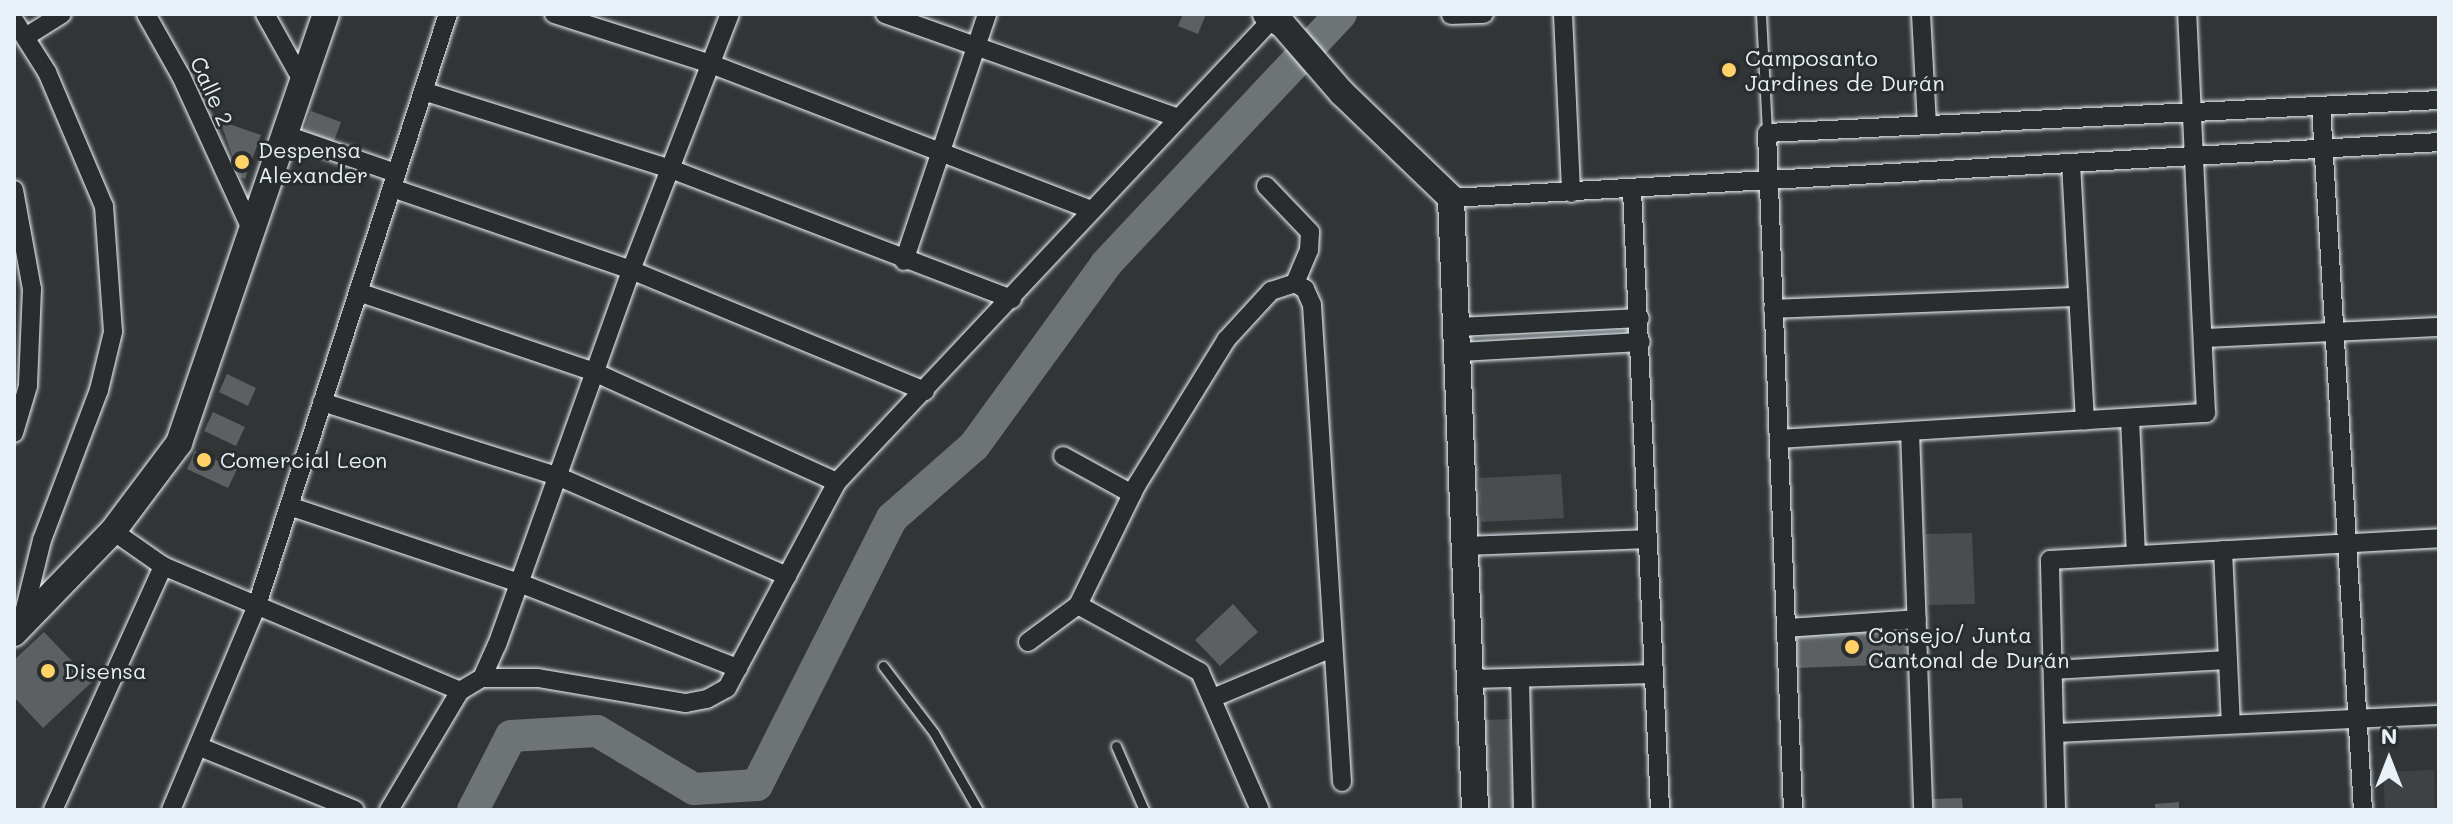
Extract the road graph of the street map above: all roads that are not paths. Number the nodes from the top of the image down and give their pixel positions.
1 (62, 14) edge
2 (146, 14) edge
3 (265, 14) edge
4 (326, 14) edge
5 (448, 14) edge
6 (554, 14) edge
7 (730, 14) edge
8 (885, 14) edge
9 (987, 14) edge
10 (1484, 14) edge
11 (1563, 14) edge
12 (1761, 14) edge
13 (1921, 14) edge
14 (2187, 14) edge
15 (1451, 15) edge
16 (1275, 18) edge
17 (14, 20) edge
18 (27, 36) junction
19 (977, 45) junction
20 (711, 64) junction
21 (303, 82) junction
22 (423, 91) junction
23 (2439, 100) edge
24 (2321, 106) junction
25 (2193, 112) junction
26 (1176, 117) junction
27 (1927, 125) junction
28 (1767, 133) junction
29 (286, 135) junction
30 (2439, 142) edge
31 (2323, 147) junction
32 (2197, 155) junction
33 (941, 156) junction
34 (2071, 163) junction
35 (671, 169) junction
36 (394, 181) junction
37 (1769, 183) junction
38 (1266, 186) dead end
39 (14, 190) edge
40 (1632, 190) junction
41 (1571, 193) junction
42 (1451, 198) junction
43 (1089, 209) junction
44 (253, 233) junction
45 (904, 261) junction
46 (631, 270) junction
47 (1295, 283) junction
48 (358, 292) junction
49 (2078, 297) junction
50 (1012, 299) junction
51 (1773, 309) junction
52 (1640, 318) junction
53 (2439, 327) edge
54 (2334, 332) junction
55 (2204, 338) junction
56 (1459, 340) junction
57 (1641, 342) junction
58 (594, 372) junction
59 (925, 391) junction
60 (322, 402) junction
61 (2130, 418) junction
62 (2085, 421) junction
63 (1910, 431) junction
64 (14, 433) edge
65 (1779, 439) junction
66 (1063, 456) dead end
67 (557, 476) junction
68 (837, 482) junction
69 (1132, 494) junction
70 (289, 506) junction
71 (113, 531) junction
72 (2439, 538) edge
73 (1648, 539) junction
74 (2349, 542) junction
75 (1467, 546) junction
76 (2223, 550) junction
77 (2136, 555) junction
78 (163, 566) junction
79 (787, 576) junction
80 (522, 584) junction
81 (1078, 605) junction
82 (256, 608) junction
83 (1917, 619) junction
84 (1786, 628) junction
85 (17, 631) edge
86 (1028, 642) dead end
87 (1332, 648) junction
88 (2227, 660) junction
89 (883, 666) dead end
90 (738, 668) junction
91 (2053, 670) junction
92 (1654, 674) junction
93 (482, 678) junction
94 (1520, 678) junction
95 (1473, 679) junction
96 (460, 691) junction
97 (1215, 697) junction
98 (2439, 715) edge
99 (2357, 721) junction
100 (2231, 724) junction
101 (2055, 733) junction
102 (1116, 746) dead end
103 (200, 747) junction
104 (1342, 782) dead end
105 (53, 810) edge
106 (171, 810) edge
107 (355, 810) edge
108 (389, 810) edge
109 (978, 810) edge
110 (1144, 810) edge
111 (1260, 810) edge
112 (1475, 810) edge
113 (1523, 810) edge
114 (1660, 810) edge
115 (1793, 810) edge
116 (1923, 810) edge
117 (2056, 810) edge
118 (2363, 810) edge

1 - 18 street
2 - 44 street, Calle 2
3 - 21 street
4 - 21 street
5 - 22 street
6 - 20 street
7 - 20 street
8 - 19 street
9 - 19 street
10 - 15 street
11 - 41 street
12 - 28 lane
13 - 27 street
14 - 25 street
16 - 26 street
16 - 42 street
17 - 18 street
18 - 85 street
19 - 26 street
19 - 33 street
20 - 33 street
20 - 35 street
21 - 29 street
22 - 35 street
22 - 36 street
23 - 24 street
24 - 25 street
24 - 31 street
25 - 27 street
25 - 32 street
26 - 43 street
27 - 28 street
28 - 37 street
29 - 36 street
29 - 44 street
30 - 31 street
31 - 32 street
31 - 54 street
32 - 34 street
32 - 55 street
33 - 43 street
33 - 45 street
34 - 37 street
34 - 49 street
35 - 45 street
35 - 46 street
36 - 46 street
36 - 48 street
37 - 40 street
37 - 51 street
38 - 47 street
39 - 64 street
40 - 41 street
40 - 52 street
41 - 42 street
42 - 56 street
43 - 50 street
44 - 71 street
45 - 50 street
46 - 58 street
46 - 59 street
47 - 69 street
47 - 87 street
48 - 58 street
48 - 60 street
49 - 51 street
49 - 62 street
50 - 59 street
51 - 65 street
52 - 56 street
52 - 57 street
53 - 54 street
54 - 55 street
54 - 74 street
55 - 61 street
56 - 57 street
56 - 75 street
57 - 73 street
58 - 67 street
58 - 68 street
59 - 68 street
60 - 67 street
60 - 70 street
61 - 62 street
61 - 77 street
62 - 63 street
63 - 65 street
63 - 83 street
65 - 84 street
66 - 69 street
67 - 79 street
67 - 80 street
68 - 79 street
69 - 81 street
70 - 80 street
70 - 82 street
71 - 78 street
71 - 85 street
72 - 74 street
73 - 75 street
73 - 92 street
74 - 76 street
74 - 99 street
75 - 95 street
76 - 77 street
76 - 88 street
77 - 91 street
78 - 82 street
78 - 105 street
79 - 90 street
80 - 90 street
80 - 93 street
81 - 86 street
81 - 97 street
82 - 96 street
82 - 103 street
83 - 84 street
83 - 116 street
84 - 115 street
87 - 97 street
87 - 104 street
88 - 91 street
88 - 100 street
89 - 109 lane
90 - 93 street
91 - 101 street
92 - 94 street
92 - 114 street
93 - 96 street
94 - 95 street
94 - 113 street
95 - 112 street
96 - 108 street
97 - 111 street
98 - 99 street
99 - 100 street
99 - 118 street
100 - 101 street
101 - 117 street
102 - 110 lane
103 - 106 street
103 - 107 street

